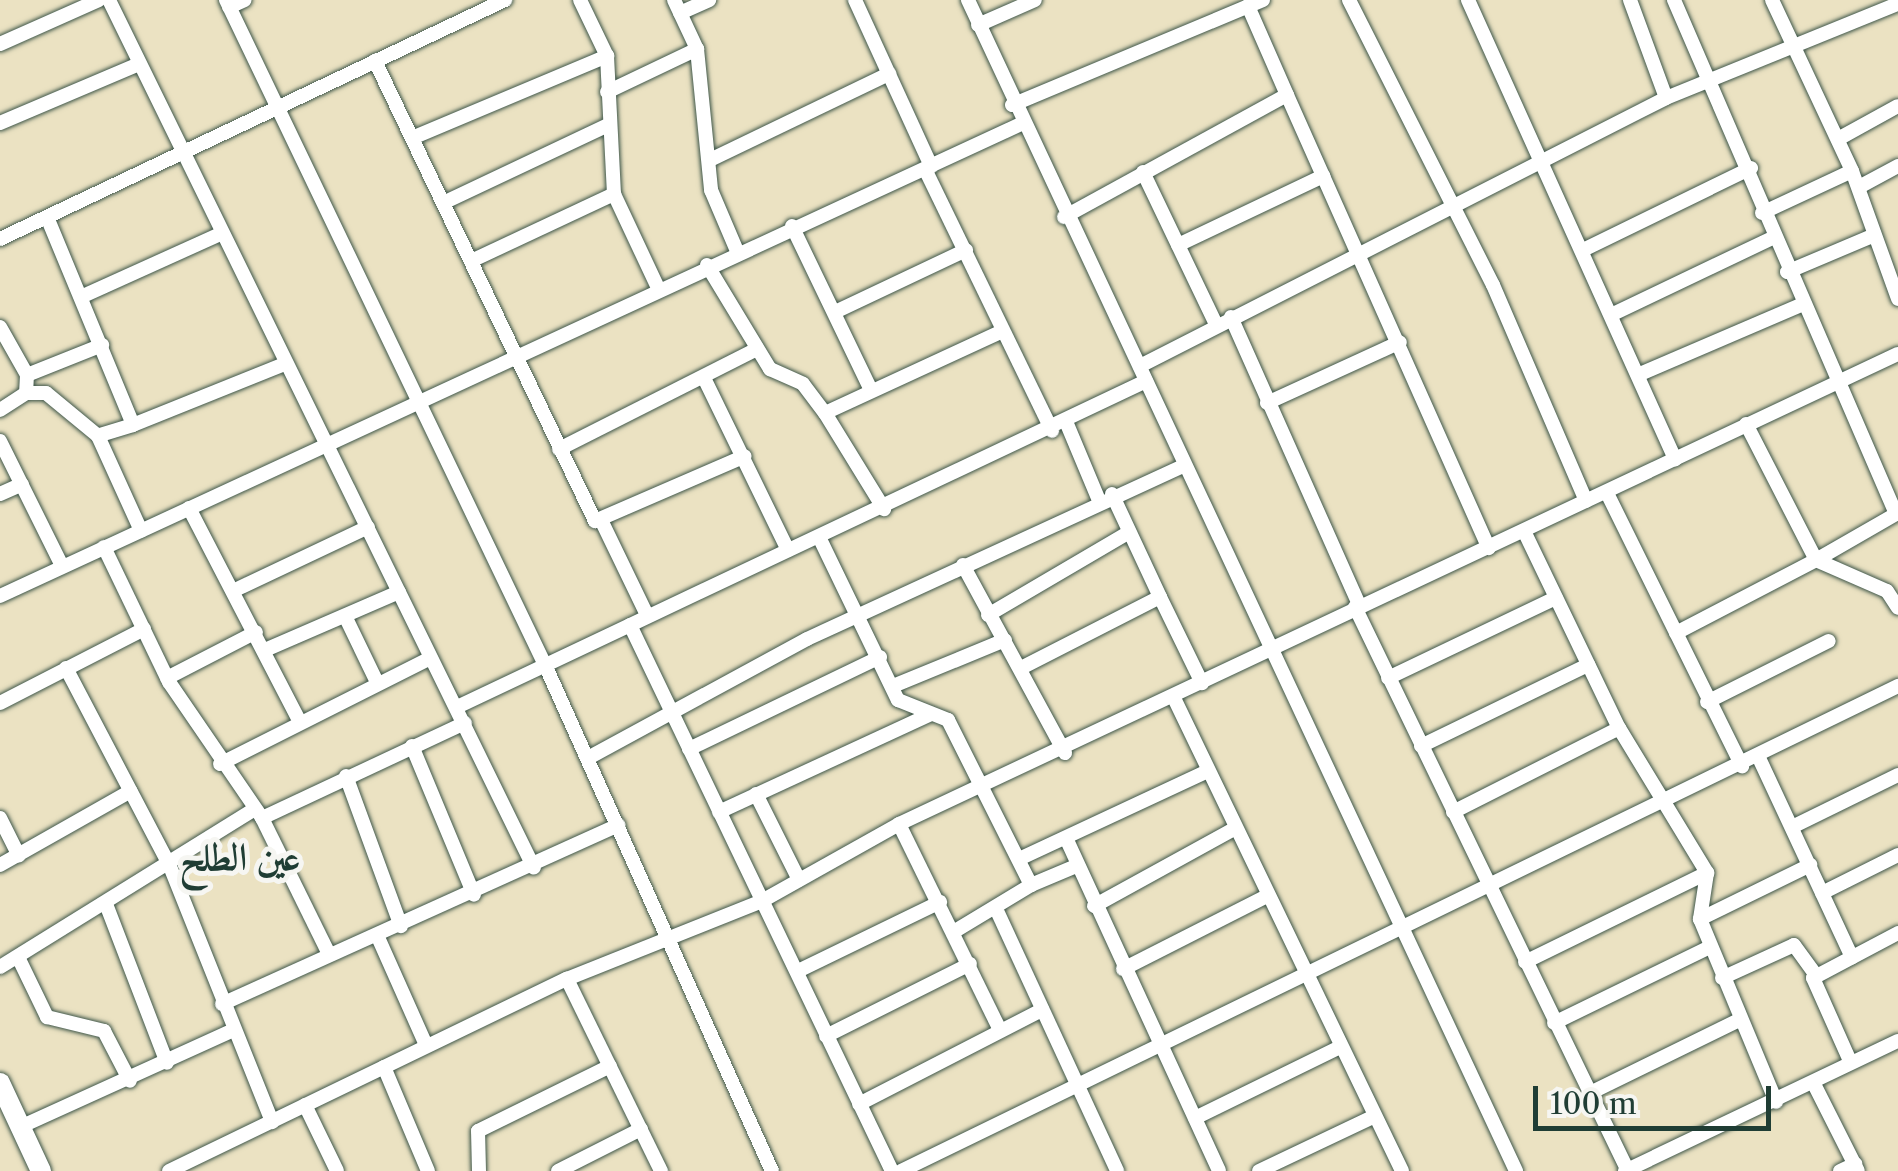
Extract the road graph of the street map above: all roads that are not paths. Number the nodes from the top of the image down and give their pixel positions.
1 (99, 0) edge
2 (109, 0) edge
3 (245, 0) edge
4 (505, 0) edge
5 (580, 0) edge
6 (710, 0) edge
7 (855, 0) edge
8 (968, 0) edge
9 (1035, 0) edge
10 (1263, 0) edge
11 (1349, 0) edge
12 (1468, 0) edge
13 (1630, 0) edge
14 (1674, 0) edge
15 (1772, 0) edge
16 (228, 4) edge
17 (1898, 4) edge
18 (1248, 6) junction
19 (677, 7) edge
20 (978, 25) junction
21 (1795, 42) junction
22 (0, 44) edge
23 (697, 49) junction
24 (607, 56) junction
25 (375, 61) junction
26 (139, 64) junction
27 (889, 74) junction
28 (1710, 78) junction
29 (606, 92) junction
30 (1288, 95) junction
31 (1666, 98) junction
32 (1012, 105) junction
33 (1898, 106) edge
34 (278, 109) junction
35 (0, 123) edge
36 (1021, 124) junction
37 (606, 126) junction
38 (412, 138) junction
39 (1838, 139) junction
40 (184, 155) junction
41 (710, 160) junction
42 (1541, 160) junction
43 (1898, 166) edge
44 (928, 168) junction
45 (1750, 168) junction
46 (1852, 171) junction
47 (1143, 172) junction
48 (1323, 176) junction
49 (1858, 187) junction
50 (614, 194) junction
51 (442, 203) junction
52 (1454, 203) junction
53 (1762, 213) junction
54 (47, 217) junction
55 (1064, 217) junction
56 (792, 226) junction
57 (220, 234) junction
58 (1870, 237) junction
59 (1772, 238) junction
60 (0, 239) edge
61 (1178, 244) junction
62 (966, 250) junction
63 (1582, 250) junction
64 (737, 251) junction
65 (1357, 251) junction
66 (470, 261) junction
67 (1898, 261) edge
68 (708, 265) junction
69 (1883, 270) junction
70 (1787, 272) junction
71 (658, 288) junction
72 (82, 296) junction
73 (1898, 300) edge
74 (1801, 306) junction
75 (835, 312) junction
76 (1613, 314) junction
77 (1231, 317) junction
78 (1215, 322) junction
79 (1, 330) edge
80 (1000, 332) junction
81 (1400, 342) junction
82 (102, 345) junction
83 (757, 349) junction
84 (1898, 354) edge
85 (515, 356) junction
86 (282, 364) junction
87 (1143, 374) junction
88 (1640, 374) junction
89 (28, 375) junction
90 (1838, 380) junction
91 (706, 382) junction
92 (870, 386) junction
93 (26, 393) junction
94 (420, 401) junction
95 (1267, 403) junction
96 (0, 410) edge
97 (824, 413) junction
98 (1067, 424) junction
99 (1746, 424) junction
100 (132, 425) junction
101 (1052, 431) junction
102 (98, 436) junction
103 (0, 441) edge
104 (323, 446) junction
105 (559, 448) junction
106 (745, 456) junction
107 (1675, 459) junction
108 (1183, 466) junction
109 (22, 484) junction
110 (1607, 493) junction
111 (0, 494) edge
112 (1105, 496) junction
113 (1586, 500) junction
114 (189, 508) junction
115 (884, 509) junction
116 (1897, 513) edge
117 (603, 524) junction
118 (368, 527) junction
119 (1524, 530) junction
120 (141, 531) junction
121 (1128, 533) junction
122 (820, 539) junction
123 (104, 547) junction
124 (1490, 548) junction
125 (788, 550) junction
126 (1816, 560) junction
127 (963, 565) junction
128 (62, 566) junction
129 (235, 590) junction
130 (399, 592) junction
131 (0, 596) edge
132 (1160, 597) junction
133 (1556, 598) junction
134 (1357, 606) junction
135 (1898, 608) edge
136 (988, 614) junction
137 (647, 615) junction
138 (345, 616) junction
139 (858, 618) junction
140 (630, 625) junction
141 (144, 629) junction
142 (256, 632) junction
143 (1676, 633) junction
144 (1005, 640) junction
145 (1829, 641) dead end
146 (1272, 648) junction
147 (265, 650) junction
148 (880, 657) junction
149 (430, 659) junction
150 (1588, 664) junction
151 (546, 667) junction
152 (66, 668) junction
153 (1022, 668) junction
154 (167, 678) junction
155 (1388, 678) junction
156 (376, 680) junction
157 (1202, 684) junction
158 (893, 686) junction
159 (1898, 686) edge
160 (1174, 698) junction
161 (1707, 702) junction
162 (0, 703) edge
163 (457, 708) junction
164 (670, 712) junction
165 (929, 715) junction
166 (299, 720) junction
167 (465, 722) junction
168 (1619, 728) junction
169 (412, 746) junction
170 (1421, 746) junction
171 (690, 749) junction
172 (1064, 752) junction
173 (588, 758) junction
174 (1759, 758) junction
175 (220, 764) junction
176 (1742, 766) junction
177 (1208, 771) junction
178 (1898, 775) edge
179 (346, 776) junction
180 (983, 786) junction
181 (131, 790) junction
182 (756, 794) junction
183 (1668, 804) junction
184 (719, 812) junction
185 (1453, 812) junction
186 (258, 814) junction
187 (0, 818) edge
188 (899, 824) junction
189 (618, 825) junction
190 (1792, 827) junction
191 (1234, 829) junction
192 (1066, 838) junction
193 (1898, 855) edge
194 (19, 856) junction
195 (1019, 859) junction
196 (0, 864) edge
197 (169, 864) junction
198 (1810, 864) junction
199 (1076, 866) junction
200 (534, 868) junction
201 (1707, 873) junction
202 (799, 880) junction
203 (1032, 885) junction
204 (1491, 890) junction
205 (1822, 893) junction
206 (474, 895) junction
207 (1267, 896) junction
208 (762, 901) junction
209 (940, 902) junction
210 (106, 904) junction
211 (1094, 906) junction
212 (998, 913) junction
213 (1700, 919) junction
214 (401, 926) junction
215 (1403, 928) junction
216 (955, 931) junction
217 (1898, 933) edge
218 (378, 935) junction
219 (666, 937) junction
220 (1710, 947) junction
221 (329, 954) junction
222 (18, 957) junction
223 (1852, 957) junction
224 (1525, 962) junction
225 (970, 964) junction
226 (0, 967) edge
227 (1123, 968) junction
228 (798, 971) junction
229 (1815, 974) junction
230 (1306, 975) junction
231 (1722, 978) junction
232 (567, 980) junction
233 (222, 1004) junction
234 (1042, 1010) junction
235 (1738, 1020) junction
236 (1554, 1024) junction
237 (1000, 1030) junction
238 (232, 1031) junction
239 (826, 1036) junction
240 (1158, 1043) junction
241 (426, 1044) junction
242 (1340, 1046) junction
243 (1896, 1047) edge
244 (1850, 1061) junction
245 (167, 1063) junction
246 (610, 1066) junction
247 (384, 1067) junction
248 (130, 1081) junction
249 (0, 1083) edge
250 (1076, 1084) junction
251 (1814, 1084) junction
252 (1588, 1094) junction
253 (1776, 1102) junction
254 (859, 1104) junction
255 (305, 1106) junction
256 (1374, 1116) junction
257 (1195, 1118) junction
258 (272, 1122) junction
259 (20, 1127) junction
260 (641, 1129) junction
261 (1115, 1167) edge
262 (1851, 1169) edge
263 (476, 1170) edge
264 (41, 1171) edge
265 (168, 1171) edge
266 (337, 1171) edge
267 (428, 1171) edge
268 (558, 1171) edge
269 (661, 1171) edge
270 (772, 1171) edge
271 (892, 1171) edge
272 (901, 1171) edge
273 (1098, 1171) edge
274 (1219, 1171) edge
275 (1259, 1171) edge
276 (1402, 1171) edge
277 (1516, 1171) edge
278 (1627, 1171) edge

1 - 22 street
2 - 26 street
3 - 16 street
4 - 25 street
5 - 24 street
6 - 19 street
7 - 27 street
8 - 20 street
9 - 20 street
10 - 18 street
11 - 52 street
12 - 42 street
13 - 31 street
14 - 28 street
15 - 21 street
16 - 34 street
17 - 21 street
18 - 30 street
18 - 32 street
19 - 23 street
20 - 32 street
21 - 28 street
21 - 39 street
23 - 29 street
23 - 41 street
24 - 29 street
24 - 38 street
25 - 34 street
25 - 38 street
26 - 35 street
26 - 40 street
27 - 41 street
27 - 44 street
28 - 31 street
28 - 45 street
29 - 37 street
30 - 47 street
30 - 48 street
31 - 42 street
32 - 36 street
33 - 39 street
34 - 40 street
34 - 94 street
36 - 44 street
36 - 55 street
37 - 50 street
37 - 51 street
38 - 51 street
39 - 46 street
40 - 54 street
40 - 57 street
41 - 64 street
42 - 52 street
42 - 63 street
43 - 49 street
44 - 56 street
44 - 62 street
45 - 53 street
45 - 63 street
46 - 49 street
46 - 53 street
47 - 55 street
47 - 61 street
48 - 61 street
48 - 65 street
49 - 58 street
50 - 66 street
50 - 71 street
51 - 66 street
52 - 65 street
52 - 113 street
53 - 59 street
54 - 60 street
54 - 72 street
55 - 87 street
56 - 64 street
56 - 75 street
57 - 72 street
57 - 86 street
58 - 69 street
58 - 70 street
59 - 70 street
59 - 76 street
61 - 78 street
62 - 75 street
62 - 80 street
63 - 76 street
64 - 68 street
65 - 77 street
65 - 81 street
66 - 85 street
67 - 69 street
68 - 71 street
68 - 83 street
69 - 73 street
70 - 74 street
71 - 85 street
72 - 82 street
74 - 88 street
74 - 90 street
75 - 92 street
76 - 88 street
77 - 78 street
77 - 95 street
78 - 87 street
79 - 89 street
80 - 92 street
80 - 101 street
81 - 95 street
81 - 124 street
82 - 89 street
82 - 100 street
83 - 91 street
83 - 97 street
84 - 90 street
85 - 94 street
85 - 105 street
86 - 100 street
86 - 104 street
87 - 98 street
87 - 108 street
88 - 107 street
89 - 93 street
90 - 99 street
90 - 116 street
91 - 105 street
91 - 106 street
92 - 97 street
93 - 96 street
93 - 102 street
94 - 104 street
94 - 151 street
95 - 134 street
97 - 115 street
98 - 101 street
98 - 112 street
99 - 107 street
99 - 126 street
100 - 102 street
101 - 115 street
102 - 120 street
103 - 109 street
104 - 114 street
104 - 118 street
105 - 117 street
106 - 117 street
106 - 125 street
107 - 110 street
108 - 112 street
108 - 146 street
109 - 111 street
109 - 128 street
110 - 113 street
110 - 143 street
112 - 121 street
112 - 127 street
113 - 119 street
114 - 120 street
114 - 129 street
115 - 122 street
116 - 126 street
117 - 137 street
118 - 129 street
118 - 130 street
119 - 124 street
119 - 133 street
120 - 123 street
121 - 132 street
121 - 136 street
122 - 125 street
122 - 139 street
123 - 128 street
123 - 141 street
124 - 134 street
125 - 137 street
126 - 135 street
126 - 143 street
127 - 136 street
127 - 139 street
128 - 131 street
129 - 142 street
130 - 138 street
130 - 149 street
132 - 153 street
132 - 157 street
133 - 150 street
133 - 155 street
134 - 146 street
134 - 155 street
136 - 144 street
137 - 140 street
138 - 147 street
138 - 156 street
139 - 148 street
139 - 164 street
140 - 151 street
140 - 164 street
141 - 152 street
141 - 154 street
142 - 147 street
142 - 154 street
143 - 161 street
144 - 153 street
144 - 158 street
145 - 161 street
146 - 157 street
146 - 215 street
147 - 166 street
148 - 158 street
148 - 171 street
149 - 156 street
149 - 163 street
150 - 168 street
150 - 170 street
151 - 163 street
151 - 173 street
152 - 162 street
152 - 181 street
153 - 172 street
154 - 175 street
155 - 170 street
156 - 166 street
157 - 160 street
158 - 165 street
159 - 174 street
160 - 172 street
160 - 177 street
161 - 176 street
163 - 167 street
164 - 171 street
164 - 173 street
165 - 180 street
165 - 182 street
166 - 175 street
167 - 169 street
167 - 200 street
168 - 183 street
168 - 185 street
169 - 179 street
169 - 206 street
170 - 185 street
171 - 184 street
172 - 180 street
173 - 189 street
174 - 176 street
174 - 190 street
175 - 186 street
176 - 183 street
177 - 191 street
177 - 192 street
178 - 190 street
179 - 186 street
179 - 214 street
180 - 188 street
180 - 195 street
181 - 194 street
181 - 197 street
182 - 184 street
182 - 202 street
183 - 201 street
183 - 204 street
184 - 208 street
185 - 204 street
186 - 197 street
186 - 221 street
187 - 194 street
188 - 202 street
188 - 209 street
189 - 200 street
189 - 219 street
190 - 198 street
191 - 207 street
191 - 211 street
192 - 195 street
192 - 199 street
193 - 205 street
194 - 196 street
195 - 203 street
197 - 210 street
197 - 233 street
198 - 205 street
198 - 213 street
199 - 203 street
199 - 211 street
200 - 206 street
201 - 213 street
201 - 224 street
202 - 208 street
203 - 212 street
204 - 215 street
204 - 224 street
205 - 223 street
206 - 214 street
207 - 227 street
207 - 230 street
208 - 219 street
208 - 228 street
209 - 216 street
209 - 228 street
210 - 222 street
210 - 245 street
211 - 227 street
212 - 216 street
212 - 234 street
213 - 220 street
214 - 218 street
215 - 230 street
215 - 277 street
216 - 225 street
217 - 223 street
218 - 221 street
218 - 241 street
219 - 232 street
219 - 270 street
220 - 231 street
220 - 236 street
221 - 233 street
222 - 226 street
222 - 248 street
223 - 229 street
224 - 236 street
225 - 237 street
225 - 239 street
227 - 240 street
228 - 239 street
229 - 231 street
229 - 244 street
230 - 240 street
230 - 242 street
231 - 235 street
232 - 241 street
232 - 246 street
233 - 238 street
234 - 237 street
234 - 250 street
235 - 252 street
235 - 253 street
236 - 252 street
237 - 254 street
238 - 245 street
238 - 258 street
239 - 254 street
240 - 250 street
240 - 257 street
241 - 247 street
242 - 256 street
242 - 257 street
243 - 244 street
244 - 251 street
245 - 248 street
246 - 260 street
246 - 263 street
247 - 255 street
247 - 267 street
248 - 259 street
249 - 259 main road
250 - 261 street
250 - 272 street
251 - 253 street
251 - 262 street
252 - 278 street
253 - 278 street
254 - 271 street
255 - 258 street
255 - 266 street
256 - 275 street
256 - 276 street
257 - 274 street
258 - 265 street
259 - 264 main road
260 - 268 street
260 - 269 street
261 - 273 street

